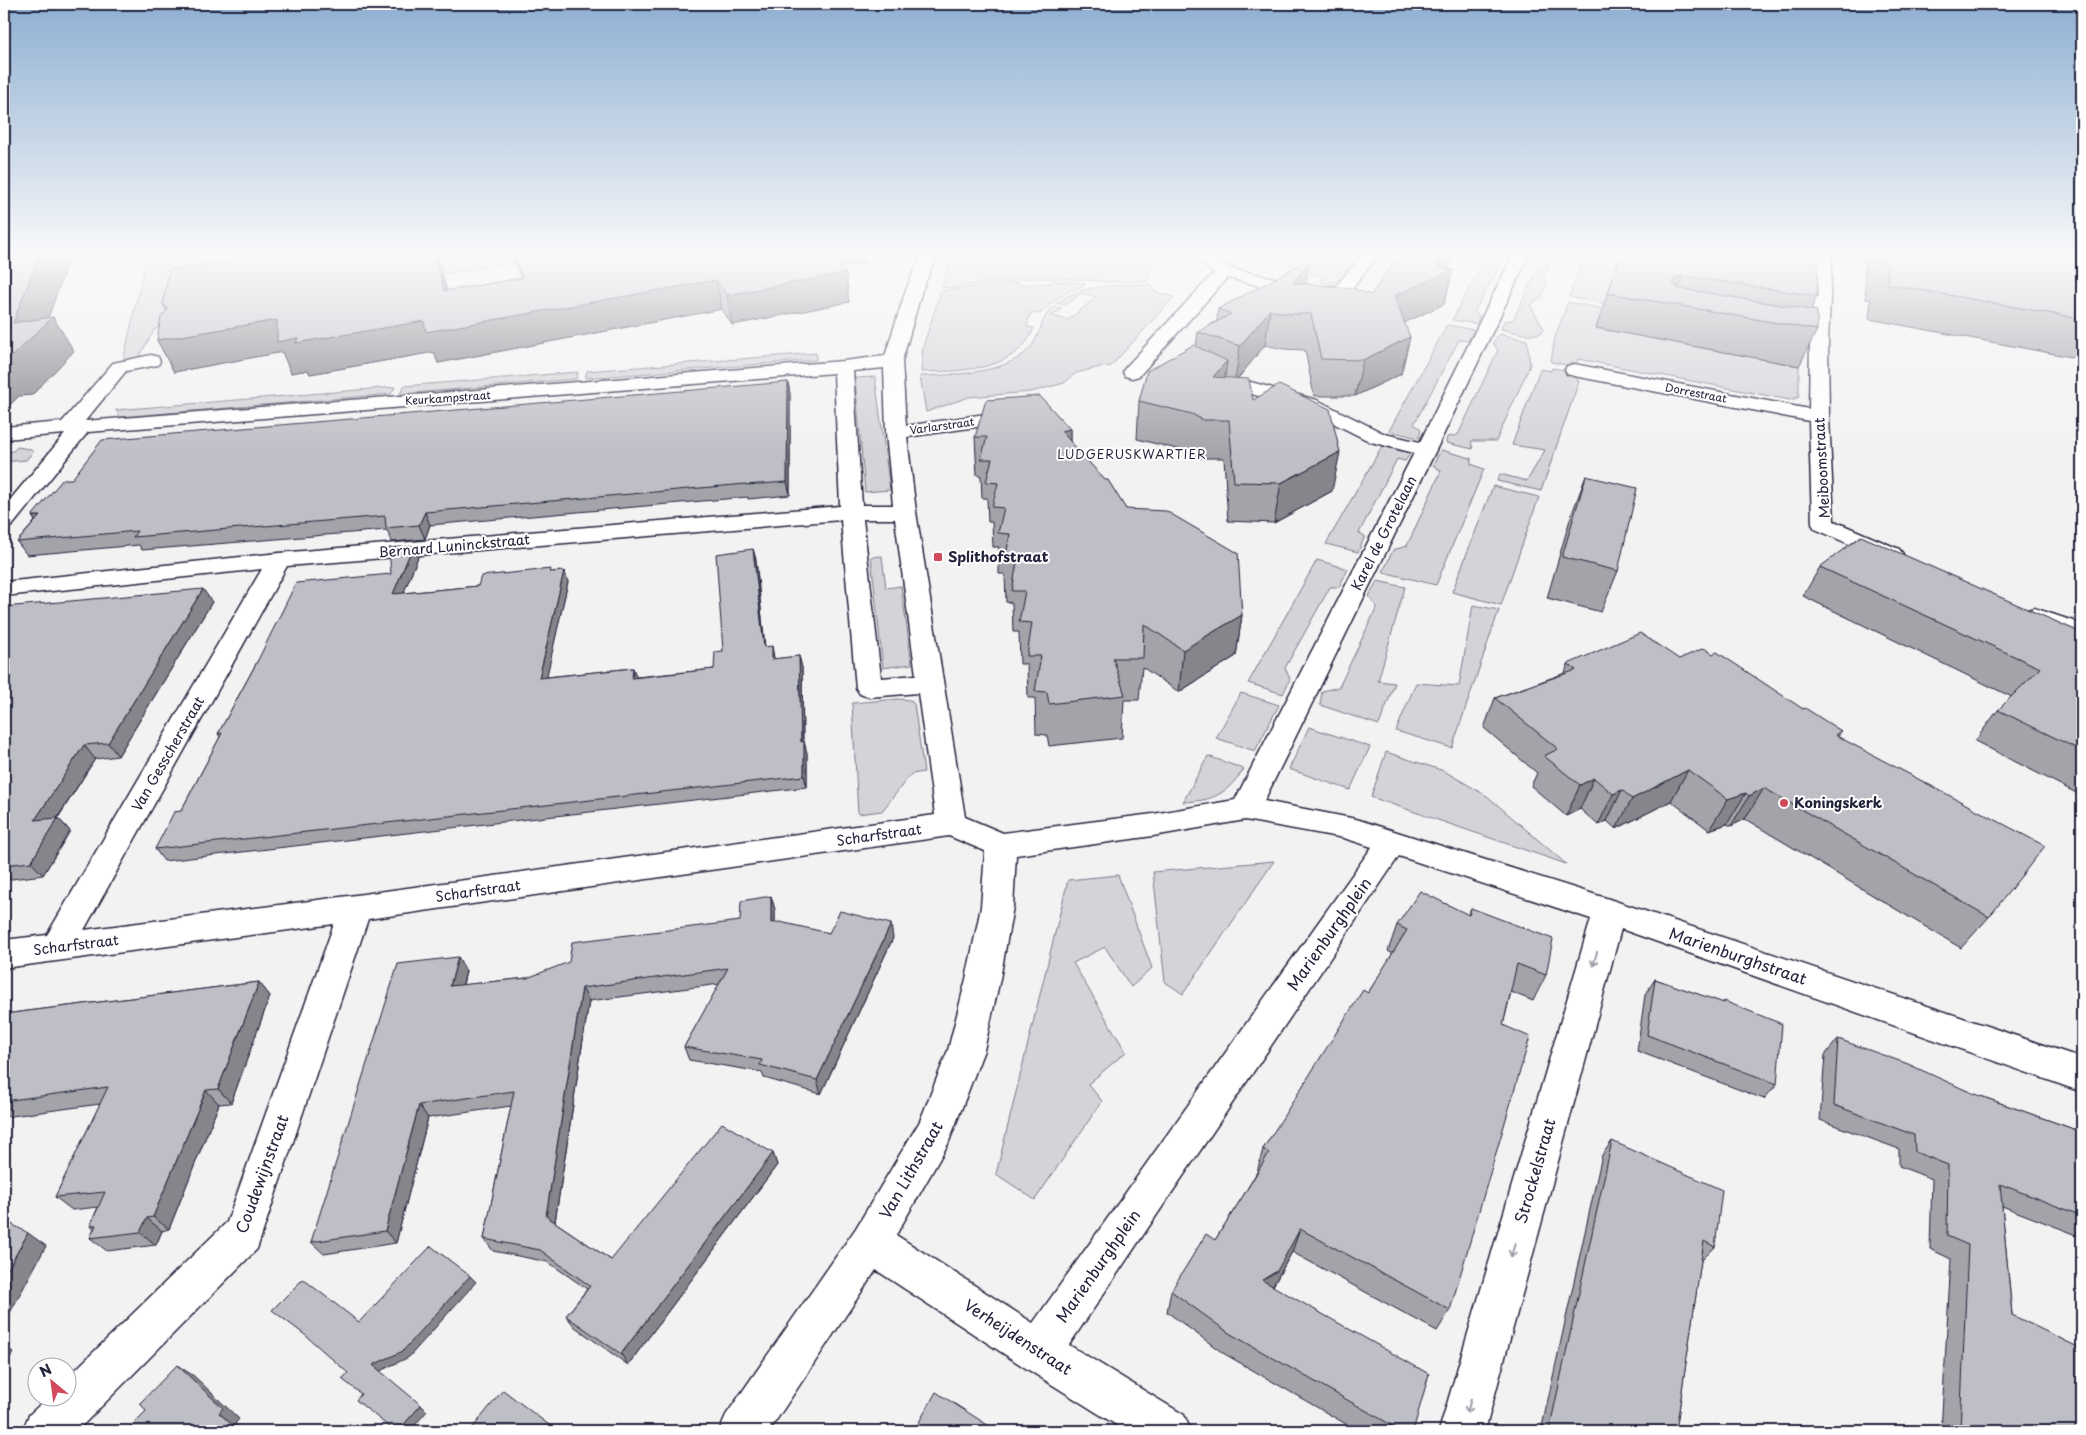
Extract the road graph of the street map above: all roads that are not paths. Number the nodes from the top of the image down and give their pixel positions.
1 (905, 322) edge
2 (1178, 322) edge
3 (1488, 322) edge
4 (1814, 322) edge
5 (151, 361) dead end
6 (893, 362) junction
7 (843, 367) junction
8 (1574, 370) dead end
9 (1132, 372) dead end
10 (1247, 387) edge
11 (1018, 415) edge
12 (1819, 417) junction
13 (75, 427) junction
14 (4, 433) edge
15 (896, 433) junction
16 (1426, 450) junction
17 (851, 512) junction
18 (905, 512) junction
19 (4, 521) edge
20 (279, 560) junction
21 (1913, 563) edge
22 (4, 589) edge
23 (2012, 607) edge
24 (2082, 632) edge
25 (930, 684) junction
26 (1245, 809) junction
27 (951, 824) junction
28 (1392, 843) junction
29 (1001, 844) junction
30 (356, 908) junction
31 (1609, 912) junction
32 (57, 947) junction
33 (4, 954) edge
34 (2082, 1075) edge
35 (870, 1242) junction
36 (1039, 1352) junction
37 (45, 1431) edge
38 (742, 1431) edge
39 (1168, 1431) edge
40 (1462, 1431) edge

1 - 6 street
2 - 9 street
3 - 16 street, Karel de Grotelaan
4 - 12 street, Meiboomstraat
5 - 13 street
6 - 7 street, Keurkampstraat
6 - 15 street
7 - 13 street, Keurkampstraat
7 - 17 street
8 - 12 street, Dorrestraat
10 - 16 street
11 - 15 street, Varlarstraat
12 - 21 street, Meiboomstraat
13 - 14 street, Keurkampstraat
13 - 19 street
15 - 18 street
16 - 26 street, Karel de Grotelaan
17 - 18 street, Bernard Luninckstraat
17 - 20 street, Bernard Luninckstraat
17 - 25 street
18 - 25 street
20 - 22 street, Bernard Luninckstraat
20 - 32 street, Van Gesscherstraat
23 - 24 street
25 - 27 street
26 - 28 street
26 - 29 street
27 - 29 street
27 - 30 street, Scharfstraat
28 - 31 street, Marienburghstraat
28 - 36 street, Marienburghplein
29 - 35 street, Van Lithstraat
30 - 32 street, Scharfstraat
30 - 37 street, Coudewijnstraat
31 - 34 street, Marienburghstraat
31 -> 40 street, Strockelstraat
32 - 33 street, Scharfstraat
35 - 36 street, Verheijdenstraat
35 - 38 street, Van Lithstraat
36 - 39 street, Verheijdenstraat

